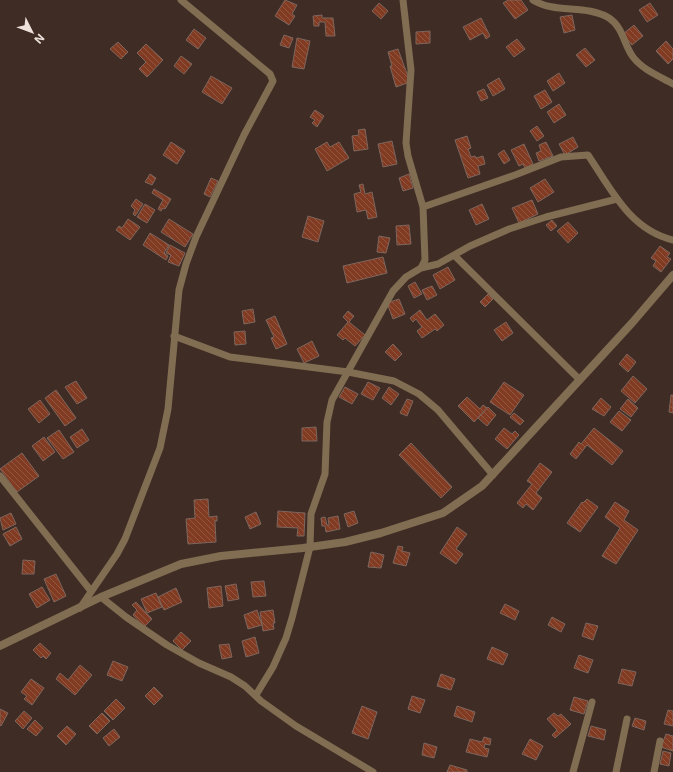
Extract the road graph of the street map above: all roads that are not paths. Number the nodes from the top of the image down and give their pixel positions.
1 (182, 0) edge
2 (402, 0) edge
3 (533, 0) edge
4 (673, 84) edge
5 (618, 198) junction
6 (424, 207) junction
7 (673, 240) edge
8 (454, 256) junction
9 (421, 268) junction
10 (673, 275) edge
11 (174, 336) junction
12 (348, 372) junction
13 (580, 379) junction
14 (493, 475) junction
15 (0, 476) edge
16 (310, 547) junction
17 (91, 590) junction
18 (101, 597) junction
19 (80, 608) junction
20 (0, 646) edge
21 (256, 695) junction
22 (592, 702) dead end
23 (627, 719) dead end
24 (660, 740) dead end
25 (373, 772) edge
26 (573, 772) edge
27 (616, 772) edge
28 (654, 772) edge

1 - 11 street
2 - 6 street
3 - 4 street
5 - 6 street
5 - 7 street
5 - 8 street
6 - 9 street
8 - 9 street
8 - 13 street
9 - 12 street
10 - 13 street
11 - 12 street
11 - 17 street
12 - 14 street
12 - 16 street
13 - 14 street
14 - 16 street
15 - 17 street
16 - 18 street
16 - 21 street
17 - 19 street
18 - 19 street
18 - 21 street
19 - 20 street
21 - 25 street
22 - 26 street
23 - 27 street
24 - 28 street

